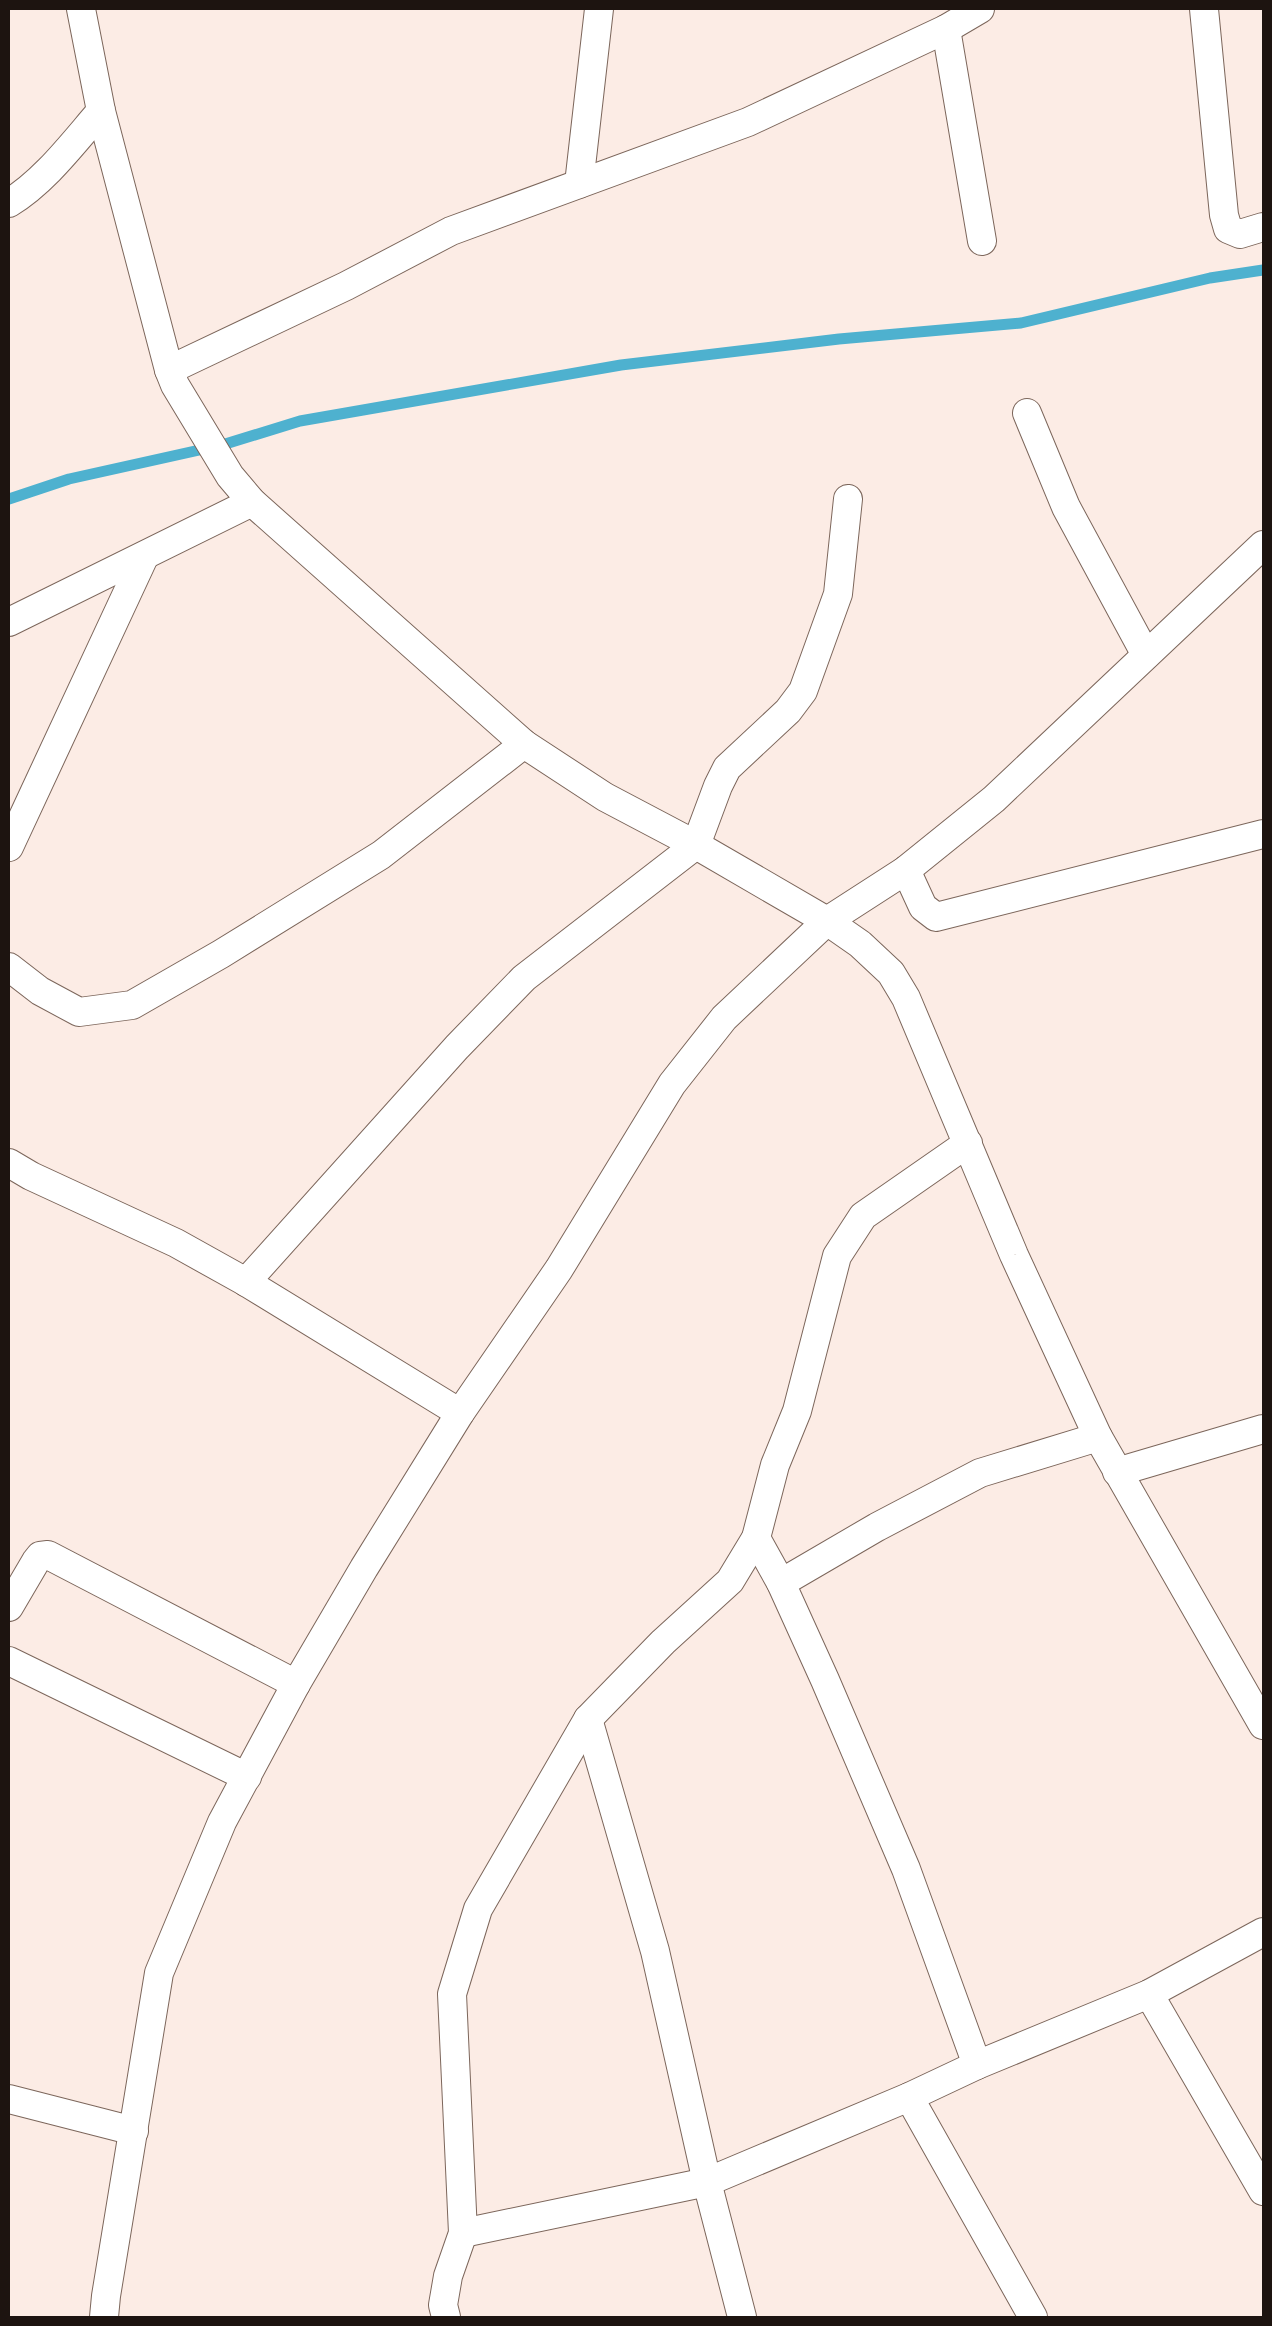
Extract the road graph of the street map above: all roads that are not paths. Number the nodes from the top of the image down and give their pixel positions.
1 (81, 9) edge
2 (599, 9) edge
3 (980, 9) edge
4 (1204, 9) edge
5 (946, 29) junction
6 (101, 111) junction
7 (579, 184) junction
8 (9, 203) edge
9 (1263, 227) edge
10 (982, 241) dead end
11 (172, 378) junction
12 (1027, 412) dead end
13 (848, 499) dead end
14 (252, 502) junction
15 (1263, 545) edge
16 (144, 557) junction
17 (9, 622) edge
18 (1146, 655) junction
19 (524, 744) junction
20 (1263, 834) edge
21 (696, 845) junction
22 (9, 847) edge
23 (906, 870) junction
24 (827, 921) junction
25 (9, 967) edge
26 (968, 1143) junction
27 (9, 1164) edge
28 (246, 1282) junction
29 (460, 1413) junction
30 (1263, 1429) edge
31 (1098, 1437) junction
32 (1117, 1472) junction
33 (756, 1538) junction
34 (781, 1583) junction
35 (9, 1607) edge
36 (9, 1661) edge
37 (296, 1684) junction
38 (588, 1719) junction
39 (1263, 1724) edge
40 (248, 1777) junction
41 (1263, 1932) edge
42 (1149, 1994) junction
43 (977, 2064) junction
44 (909, 2098) junction
45 (9, 2099) edge
46 (134, 2131) junction
47 (707, 2182) junction
48 (1263, 2191) edge
49 (463, 2233) junction
50 (104, 2317) edge
51 (446, 2317) edge
52 (742, 2317) edge
53 (1033, 2317) edge

1 - 6 street
2 - 7 street
3 - 5 street
4 - 9 street
5 - 7 street
5 - 10 street
6 - 8 street
6 - 11 street
7 - 11 street
11 - 14 street
12 - 18 street
13 - 21 street
14 - 16 street
14 - 19 street
15 - 18 street
16 - 17 street
16 - 22 street
18 - 23 street
19 - 21 street
19 - 25 street
20 - 23 street
21 - 24 street
21 - 28 street
23 - 24 street
24 - 26 street
24 - 29 street
26 - 31 street
26 - 33 street
27 - 28 street
28 - 29 street
29 - 37 street
30 - 32 street
31 - 32 street
31 - 34 street
32 - 39 street
33 - 34 street
33 - 38 street
34 - 43 street
35 - 37 street
36 - 40 street
37 - 40 street
38 - 47 street
38 - 49 street
40 - 46 street
41 - 42 street
42 - 43 street
42 - 48 street
43 - 44 street
44 - 47 street
44 - 53 street
45 - 46 street
46 - 50 street
47 - 49 street
47 - 52 street
49 - 51 street

